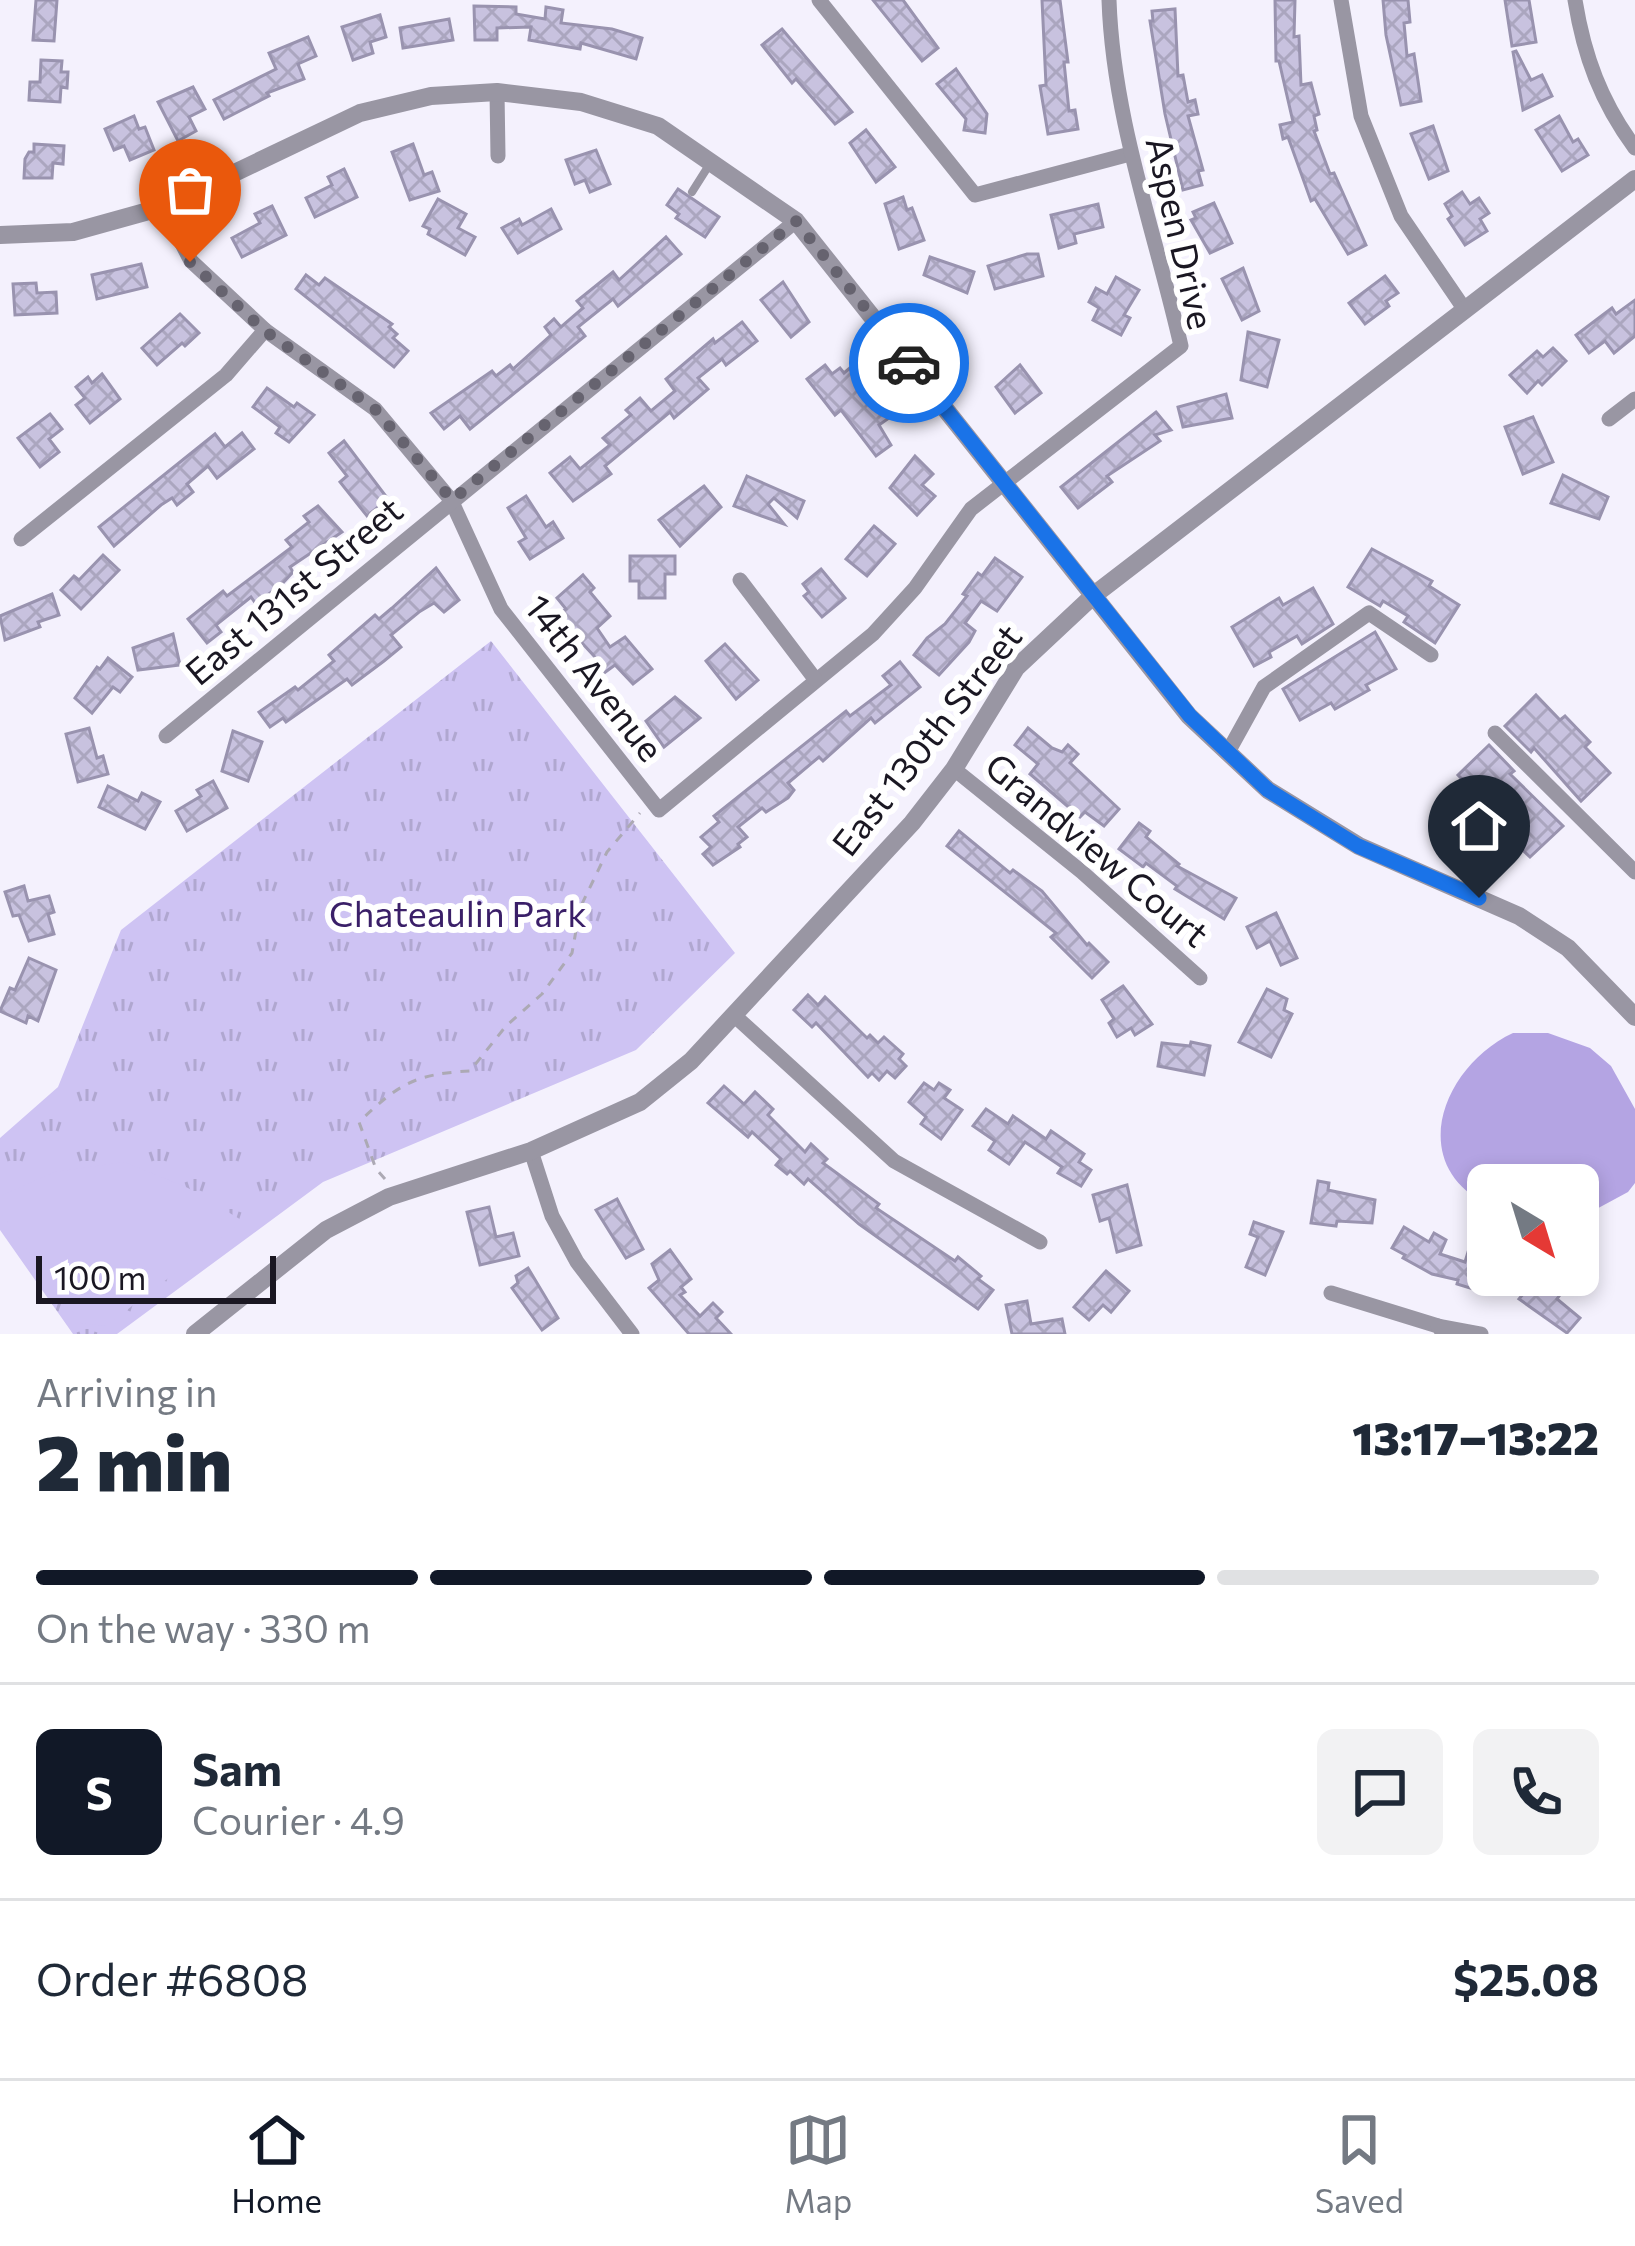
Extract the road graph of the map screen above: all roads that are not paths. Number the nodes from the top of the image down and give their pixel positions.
1 (818, 0) edge
2 (1109, 0) edge
3 (1341, 0) edge
4 (1575, 0) edge
5 (497, 92) junction
6 (1635, 148) edge
7 (1130, 154) junction
8 (498, 156) dead end
9 (712, 160) junction
10 (1635, 179) edge
11 (692, 192) dead end
12 (164, 207) junction
13 (796, 221) junction
14 (0, 235) edge
15 (1465, 310) junction
16 (265, 331) junction
17 (1635, 399) edge
18 (1609, 419) dead end
19 (1004, 481) junction
20 (452, 500) junction
21 (21, 539) dead end
22 (740, 580) dead end
23 (1094, 596) junction
24 (1431, 656) dead end
25 (815, 679) junction
26 (1495, 733) dead end
27 (166, 736) dead end
28 (1228, 752) junction
29 (954, 770) junction
30 (655, 805) joint
31 (1635, 872) edge
32 (1200, 977) dead end
33 (736, 1017) junction
34 (1635, 1017) edge
35 (531, 1151) junction
36 (1040, 1242) dead end
37 (1331, 1293) dead end
38 (1441, 1330) edge
39 (195, 1334) edge
40 (632, 1334) edge
41 (1481, 1334) edge

1 - 7 street
2 - 7 street, Aspen Drive
3 - 15 street
4 - 6 street
5 - 8 street
5 - 9 street
5 - 12 street
7 - 19 street, Aspen Drive
9 - 11 lane
9 - 13 street
10 - 15 street, East 130th Street
12 - 14 street
12 - 16 street, 14th Avenue
13 - 19 street
13 - 20 street, East 131st Street
15 - 23 street, East 130th Street
16 - 20 street, 14th Avenue
16 - 21 street
17 - 18 street
19 - 23 street
19 - 25 street, Aspen Drive
20 - 27 street, East 131st Street
20 - 30 street, 14th Avenue
22 - 25 street
23 - 28 street
23 - 29 street, East 130th Street
24 - 28 street
25 - 30 street, Aspen Drive
26 - 31 street
28 - 34 street
29 - 32 street, Grandview Court
29 - 33 street, East 130th Street
33 - 35 street, East 130th Street
33 - 36 street
35 - 39 street, East 130th Street
35 - 40 street
37 - 38 street
38 - 41 street

